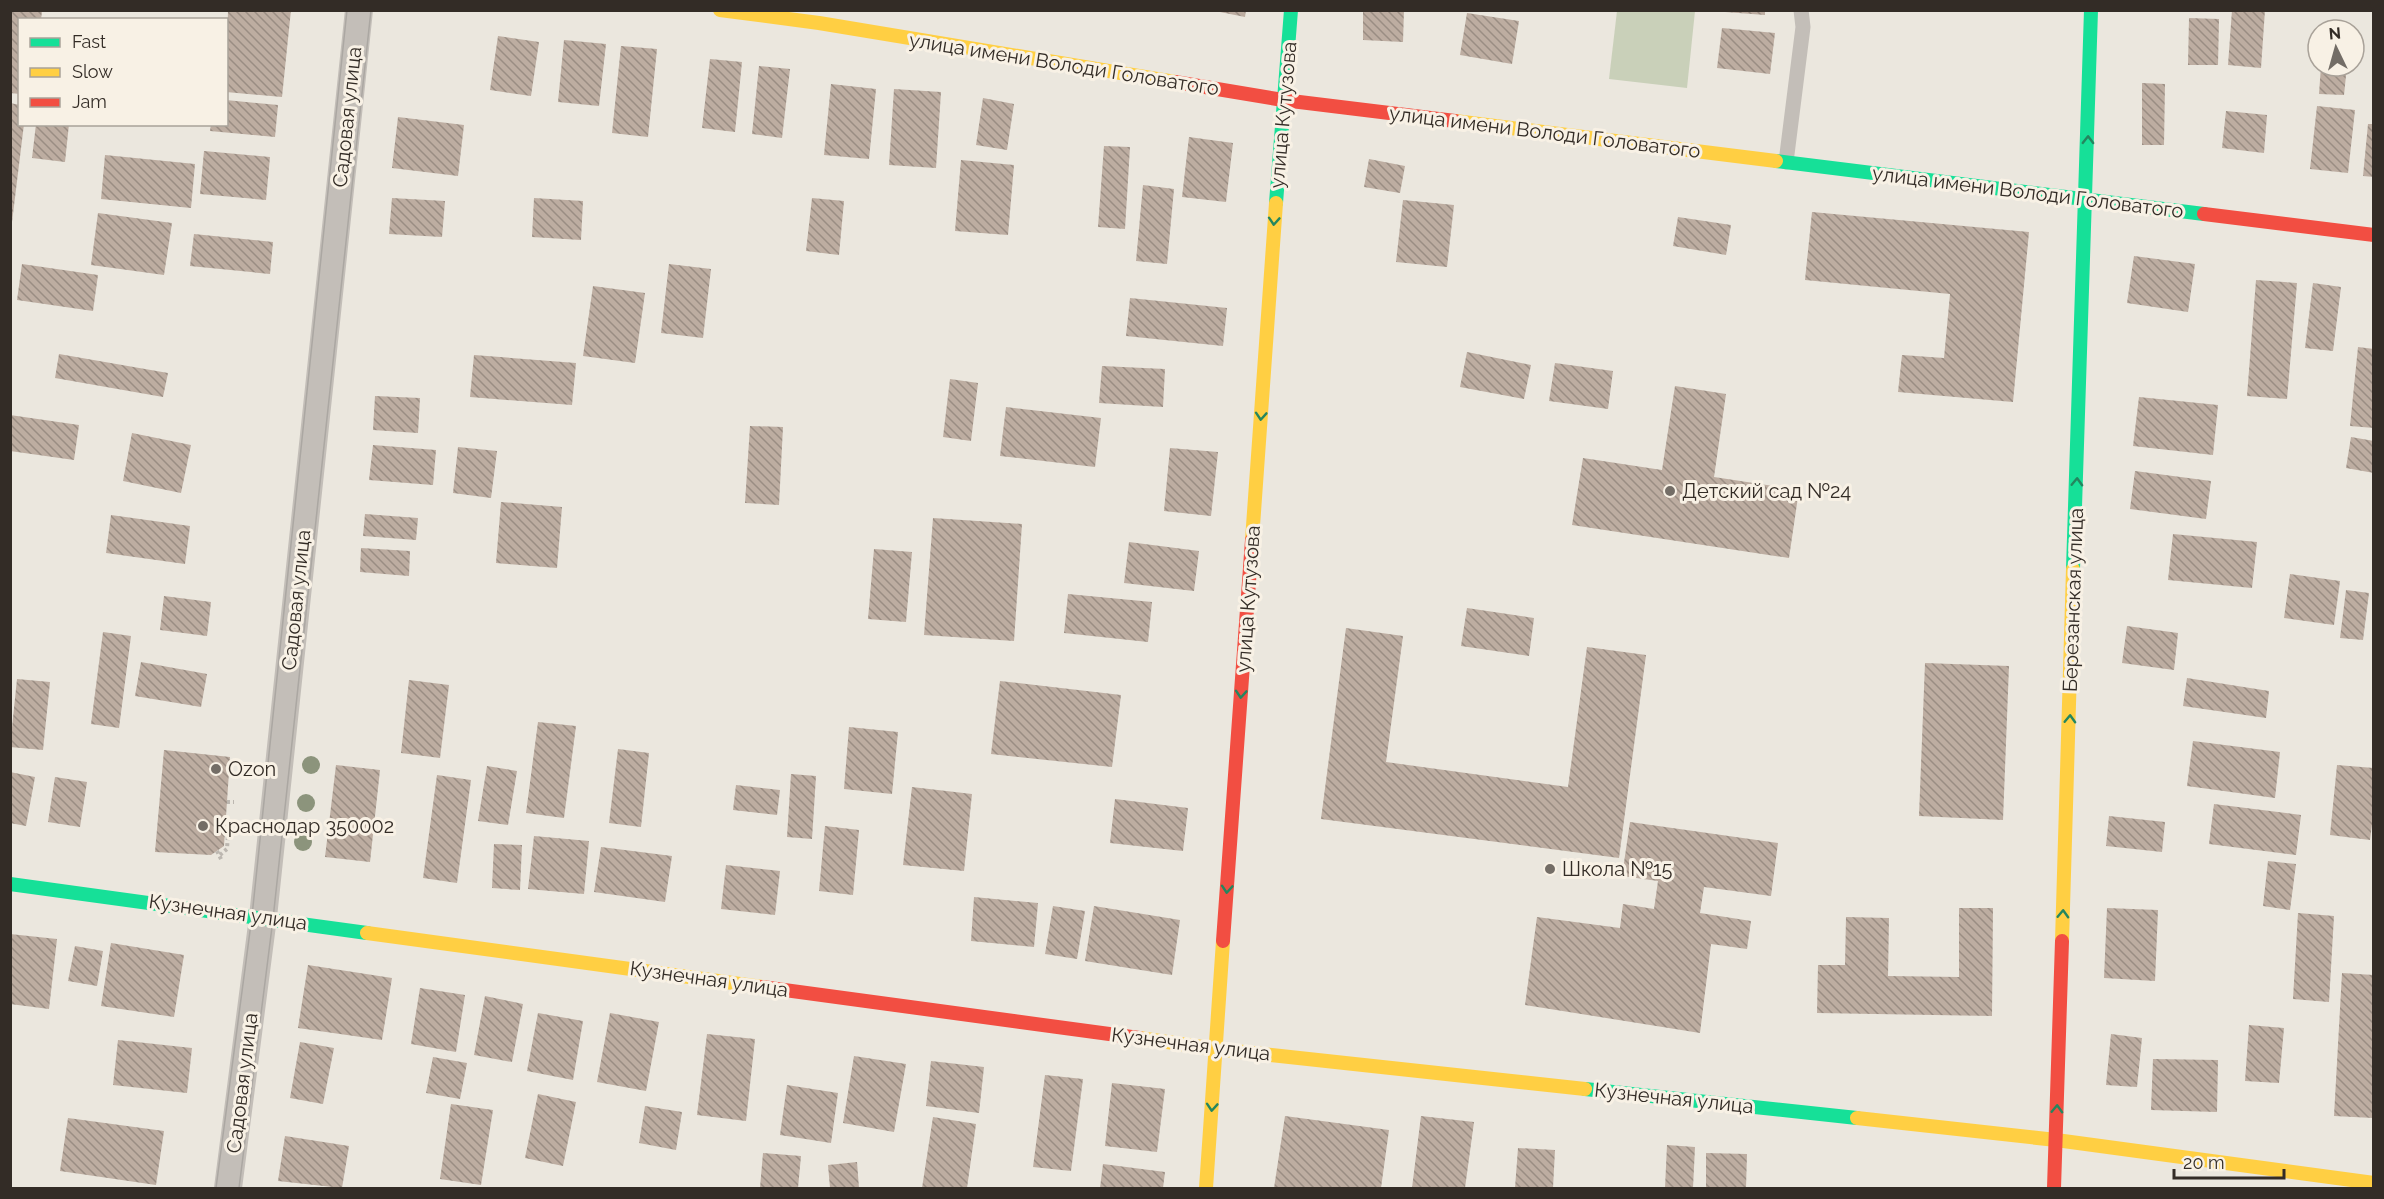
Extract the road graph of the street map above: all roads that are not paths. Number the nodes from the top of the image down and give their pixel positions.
1 (358, 10) edge
2 (720, 10) edge
3 (1292, 10) edge
4 (1800, 10) edge
5 (2091, 10) edge
6 (820, 17) edge
7 (1283, 100) junction
8 (1786, 162) junction
9 (2086, 199) junction
10 (2373, 235) edge
11 (10, 884) edge
12 (263, 917) junction
13 (1216, 1049) junction
14 (2056, 1140) junction
15 (2373, 1183) edge
16 (228, 1188) edge
17 (1206, 1188) edge
18 (2054, 1188) edge

1 - 12 street, Садовая улица
2 - 6 street, улица имени Володи Головатого
3 - 7 street, улица Кутузова
4 - 8 lane
9 -> 5 street, Березанская улица
6 - 7 street, улица имени Володи Головатого
7 - 8 street, улица имени Володи Головатого
7 -> 13 street, улица Кутузова
8 - 9 street, улица имени Володи Головатого
9 - 10 street, улица имени Володи Головатого
14 -> 9 street, Березанская улица
11 - 12 street, Кузнечная улица
12 - 13 street, Кузнечная улица
12 - 16 street, Садовая улица
13 - 14 street, Кузнечная улица
13 -> 17 street, улица Кутузова
14 - 15 street, Кузнечная улица
14 - 18 street, Березанская улица

